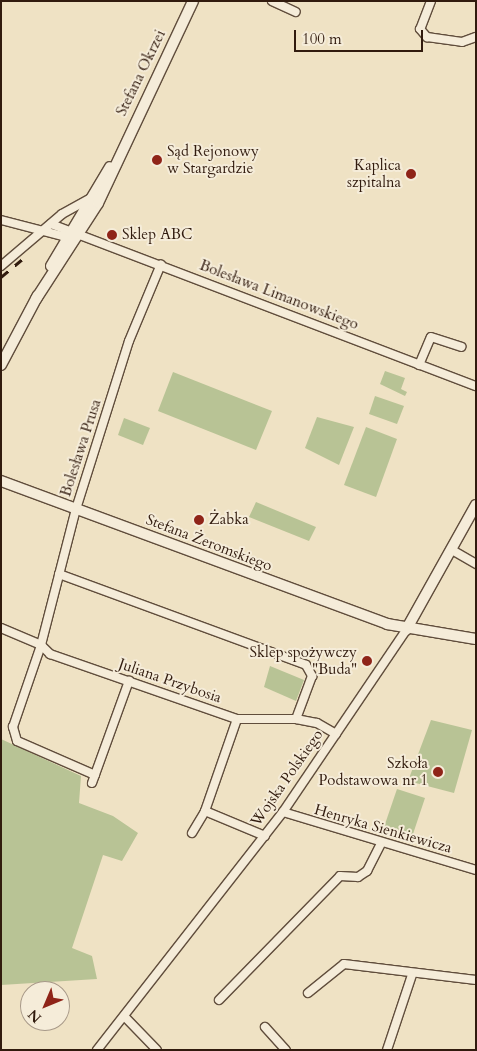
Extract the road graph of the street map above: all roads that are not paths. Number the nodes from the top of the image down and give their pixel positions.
1 (193, 1) edge
2 (272, 1) edge
3 (431, 1) edge
4 (296, 12) dead end
5 (476, 37) edge
6 (116, 158) junction
7 (89, 199) junction
8 (1, 220) edge
9 (51, 224) junction
10 (43, 231) junction
11 (76, 233) junction
12 (161, 264) junction
13 (1, 266) edge
14 (461, 347) dead end
15 (419, 364) junction
16 (1, 365) edge
17 (476, 386) edge
18 (1, 481) edge
19 (476, 505) edge
20 (76, 509) junction
21 (452, 550) junction
22 (476, 564) edge
23 (59, 574) junction
24 (1, 628) edge
25 (406, 630) junction
26 (476, 639) edge
27 (41, 645) junction
28 (129, 681) junction
29 (237, 719) junction
30 (296, 719) junction
31 (336, 734) junction
32 (204, 811) junction
33 (283, 812) junction
34 (192, 833) dead end
35 (265, 836) junction
36 (381, 843) junction
37 (476, 870) edge
38 (412, 975) junction
39 (476, 980) edge
40 (308, 992) dead end
41 (219, 1000) dead end
42 (124, 1016) junction
43 (266, 1027) dead end
44 (97, 1050) edge
45 (157, 1050) edge
46 (286, 1050) edge
47 (387, 1050) edge

1 - 6 street, Stefana Okrzei
2 - 4 street
3 - 5 street
6 - 7 street, Stefana Okrzei
6 - 11 street, Stefana Okrzei
7 - 9 street
7 - 11 street, Stefana Okrzei
8 - 10 street, Bolesława Limanowskiego
9 - 10 street
9 - 11 street, Bolesława Limanowskiego
10 - 11 street, Bolesława Limanowskiego
10 - 13 street
11 - 12 street, Bolesława Limanowskiego
11 - 16 street
12 - 15 street, Bolesława Limanowskiego
12 - 20 street, Bolesława Prusa
14 - 15 street
15 - 17 street, Bolesława Limanowskiego
18 - 20 street, Stefana Żeromskiego
19 - 21 street, Wojska Polskiego
20 - 23 street, Bolesława Prusa
20 - 25 street, Stefana Żeromskiego
21 - 22 street
21 - 25 street, Wojska Polskiego
23 - 27 street, Bolesława Prusa
23 - 30 street
24 - 27 street, Juliana Przybosia
25 - 26 street, Stefana Żeromskiego
25 - 31 street, Wojska Polskiego
27 - 28 street, Juliana Przybosia
27 - 28 street, Bolesława Prusa
28 - 29 street, Juliana Przybosia
29 - 30 street, Juliana Przybosia
29 - 32 street
30 - 31 street, Juliana Przybosia
31 - 33 street, Wojska Polskiego
32 - 34 street
32 - 35 street
33 - 35 street, Wojska Polskiego
33 - 36 street, Henryka Sienkiewicza
35 - 42 street, Wojska Polskiego
36 - 37 street, Henryka Sienkiewicza
36 - 41 street
38 - 39 street
38 - 40 street
38 - 47 street
42 - 44 street, Wojska Polskiego
42 - 45 street
43 - 46 street

